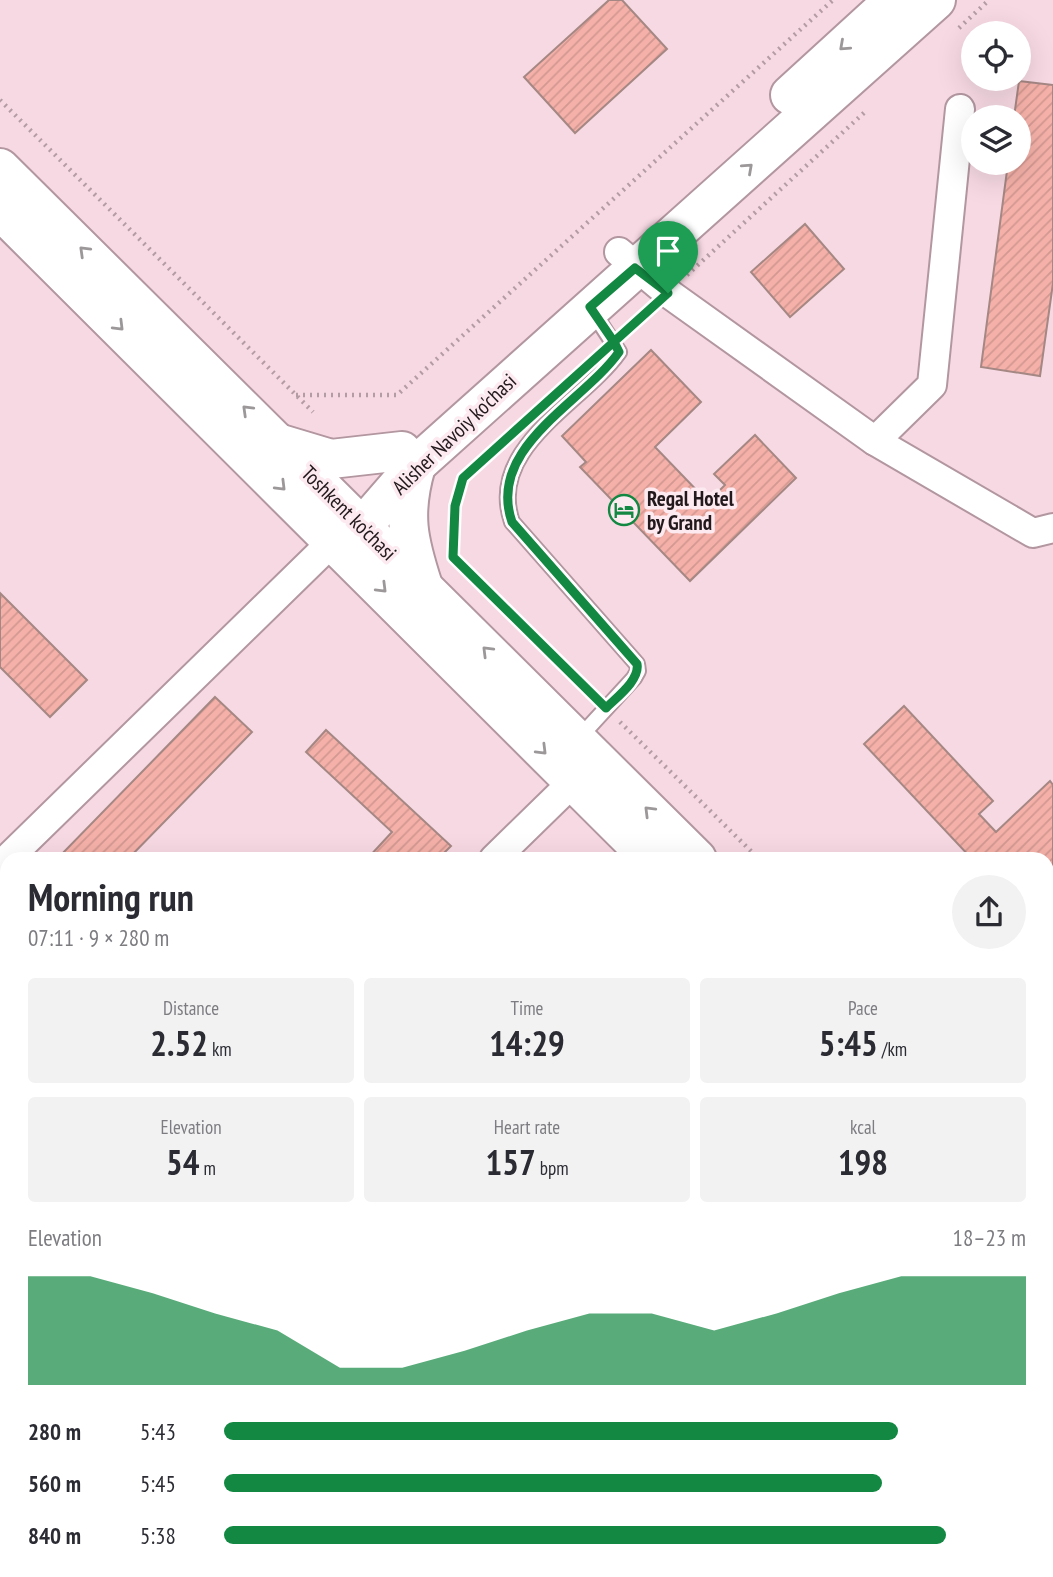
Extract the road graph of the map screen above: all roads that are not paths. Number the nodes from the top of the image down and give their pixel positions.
1 (894, 0) edge
2 (936, 0) edge
3 (960, 110) dead end
4 (0, 168) edge
5 (0, 210) edge
6 (627, 260) junction
7 (590, 307) junction
8 (875, 441) junction
9 (281, 444) junction
10 (409, 458) junction
11 (348, 525) junction
12 (1053, 528) edge
13 (423, 586) junction
14 (577, 740) junction
15 (573, 781) junction
16 (14, 852) edge
17 (501, 852) edge
18 (644, 852) edge
19 (690, 852) edge

1 -> 6 main road, Alisher Navoiy ko'chasi
6 -> 2 main road, Alisher Navoiy ko'chasi
3 - 8 street
9 -> 4 main road, Toshkent ko'chasi
5 -> 11 main road, Toshkent ko'chasi
6 - 7 main road, Alisher Navoiy ko'chasi
6 - 8 street
6 - 10 main road, Alisher Navoiy ko'chasi
7 - 10 main road, Alisher Navoiy ko'chasi
7 - 14 lane
8 - 12 street
9 - 10 main road
9 - 11 main road, Toshkent ko'chasi
10 - 11 main road, Alisher Navoiy ko'chasi
10 - 13 main road
11 - 13 main road, Toshkent ko'chasi
11 -> 15 main road, Toshkent ko'chasi
11 - 16 street
14 -> 13 main road, Toshkent ko'chasi
19 -> 14 main road, Toshkent ko'chasi
15 - 17 street
15 - 18 main road, Toshkent ko'chasi

